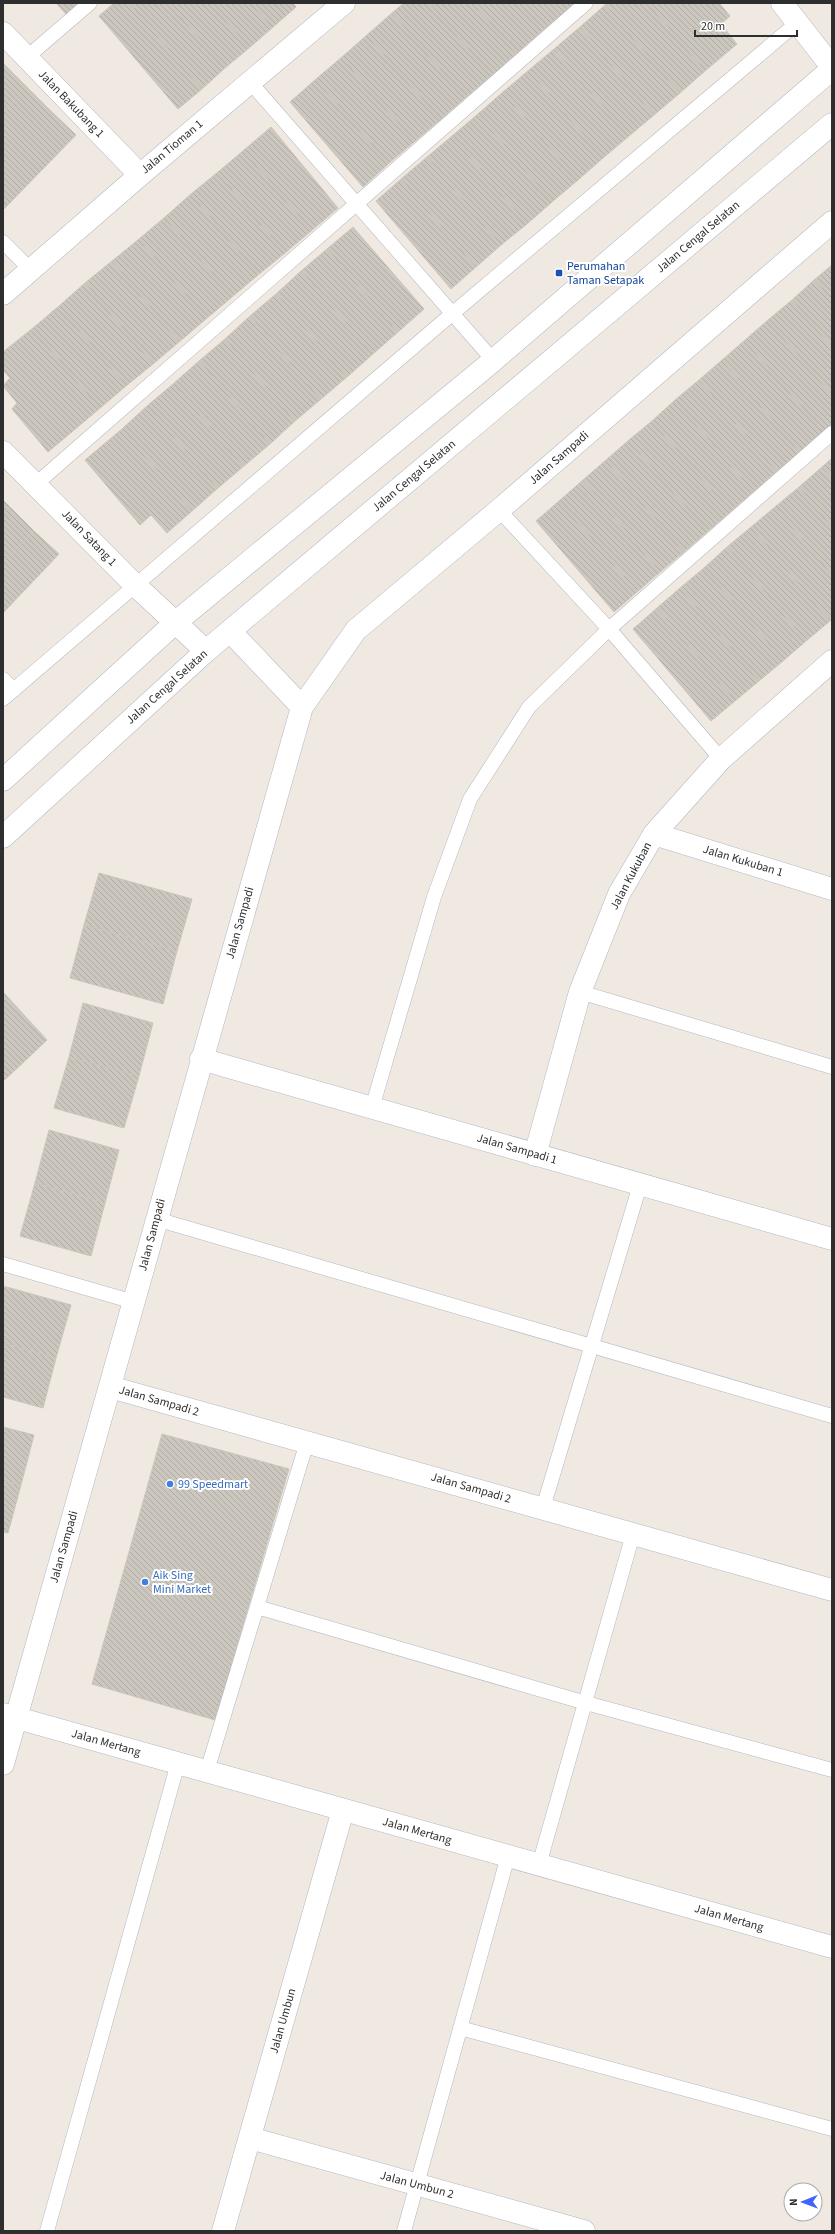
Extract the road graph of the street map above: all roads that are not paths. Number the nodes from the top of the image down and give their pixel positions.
1 (90, 3) edge
2 (344, 3) edge
3 (586, 3) edge
4 (782, 3) edge
5 (798, 23) junction
6 (3, 33) edge
7 (26, 58) junction
8 (832, 68) edge
9 (250, 82) junction
10 (832, 124) edge
11 (140, 175) junction
12 (357, 204) junction
13 (832, 222) edge
14 (3, 242) edge
15 (31, 270) junction
16 (3, 294) edge
17 (453, 313) junction
18 (493, 360) junction
19 (832, 433) edge
20 (3, 452) edge
21 (36, 484) junction
22 (499, 510) junction
23 (135, 585) junction
24 (176, 622) junction
25 (609, 629) junction
26 (230, 631) junction
27 (206, 651) junction
28 (832, 661) edge
29 (3, 679) edge
30 (14, 690) junction
31 (3, 699) edge
32 (302, 707) junction
33 (721, 759) junction
34 (3, 780) edge
35 (654, 834) junction
36 (3, 838) edge
37 (832, 889) edge
38 (580, 992) junction
39 (201, 1060) junction
40 (832, 1067) edge
41 (372, 1108) junction
42 (535, 1155) junction
43 (640, 1185) junction
44 (156, 1219) junction
45 (832, 1239) edge
46 (3, 1264) edge
47 (134, 1302) junction
48 (592, 1346) junction
49 (110, 1387) junction
50 (832, 1416) edge
51 (307, 1442) junction
52 (543, 1508) junction
53 (634, 1534) junction
54 (832, 1590) edge
55 (257, 1607) junction
56 (586, 1703) junction
57 (9, 1716) edge
58 (178, 1763) junction
59 (3, 1764) edge
60 (832, 1770) edge
61 (207, 1771) junction
62 (344, 1810) junction
63 (508, 1856) junction
64 (539, 1865) junction
65 (832, 1947) edge
66 (460, 2028) junction
67 (832, 2129) edge
68 (250, 2138) junction
69 (416, 2184) junction
70 (48, 2231) edge
71 (223, 2231) edge
72 (404, 2231) edge
73 (584, 2231) edge

1 - 7 lane
2 - 9 street, Jalan Tioman 1
3 - 12 lane
4 - 5 street
5 - 8 street
5 - 17 lane
6 - 7 street, Jalan Bakubang 1
7 - 11 street, Jalan Bakubang 1
8 - 18 street
9 - 11 street, Jalan Tioman 1
9 - 12 lane
10 - 26 street, Jalan Cengal Selatan
11 - 15 street, Jalan Tioman 1
12 - 17 lane
12 - 21 lane
13 - 22 street, Jalan Sampadi
14 - 15 lane
15 - 16 street, Jalan Tioman 1
17 - 18 lane
17 - 23 lane
18 - 24 street
19 - 25 lane
20 - 21 street, Jalan Satang 1
21 - 23 street, Jalan Satang 1
22 - 25 lane
22 - 32 street, Jalan Sampadi
23 - 24 street, Jalan Satang 1
23 - 30 lane
24 - 27 street, Jalan Satang 1
24 - 34 street
25 - 33 lane
25 - 41 lane
26 - 27 street, Jalan Cengal Selatan
26 - 32 street
27 - 36 street, Jalan Cengal Selatan
28 - 33 street, Jalan Kukuban
29 - 30 lane
30 - 31 lane
32 - 39 street, Jalan Sampadi
33 - 35 street, Jalan Kukuban
35 - 37 street, Jalan Kukuban 1
35 - 38 street, Jalan Kukuban
38 - 40 lane
38 - 42 street, Jalan Kukuban
39 - 41 street, Jalan Sampadi 1
39 - 44 street, Jalan Sampadi
41 - 42 street, Jalan Sampadi 1
42 - 43 street, Jalan Sampadi 1
43 - 45 street, Jalan Sampadi 1
43 - 48 lane
44 - 47 street, Jalan Sampadi
44 - 48 lane
46 - 47 lane
47 - 49 street, Jalan Sampadi
48 - 50 lane
48 - 52 lane
49 - 51 street, Jalan Sampadi 2
49 - 57 street, Jalan Sampadi
51 - 52 street, Jalan Sampadi 2
51 - 55 lane
52 - 53 street, Jalan Sampadi 2
53 - 54 street, Jalan Sampadi 2
53 - 56 lane
55 - 56 lane
55 - 61 lane
56 - 60 lane
56 - 64 lane
57 - 58 street, Jalan Mertang
57 - 59 street, Jalan Sampadi
58 - 61 street, Jalan Mertang
58 - 70 lane
61 - 62 street, Jalan Mertang
62 - 63 street, Jalan Mertang
62 - 68 street, Jalan Umbun
63 - 64 street, Jalan Mertang
63 - 66 lane
64 - 65 street, Jalan Mertang
66 - 67 lane
66 - 69 lane
68 - 69 street, Jalan Umbun 2
68 - 71 street, Jalan Umbun
69 - 72 lane
69 - 73 street, Jalan Umbun 2

